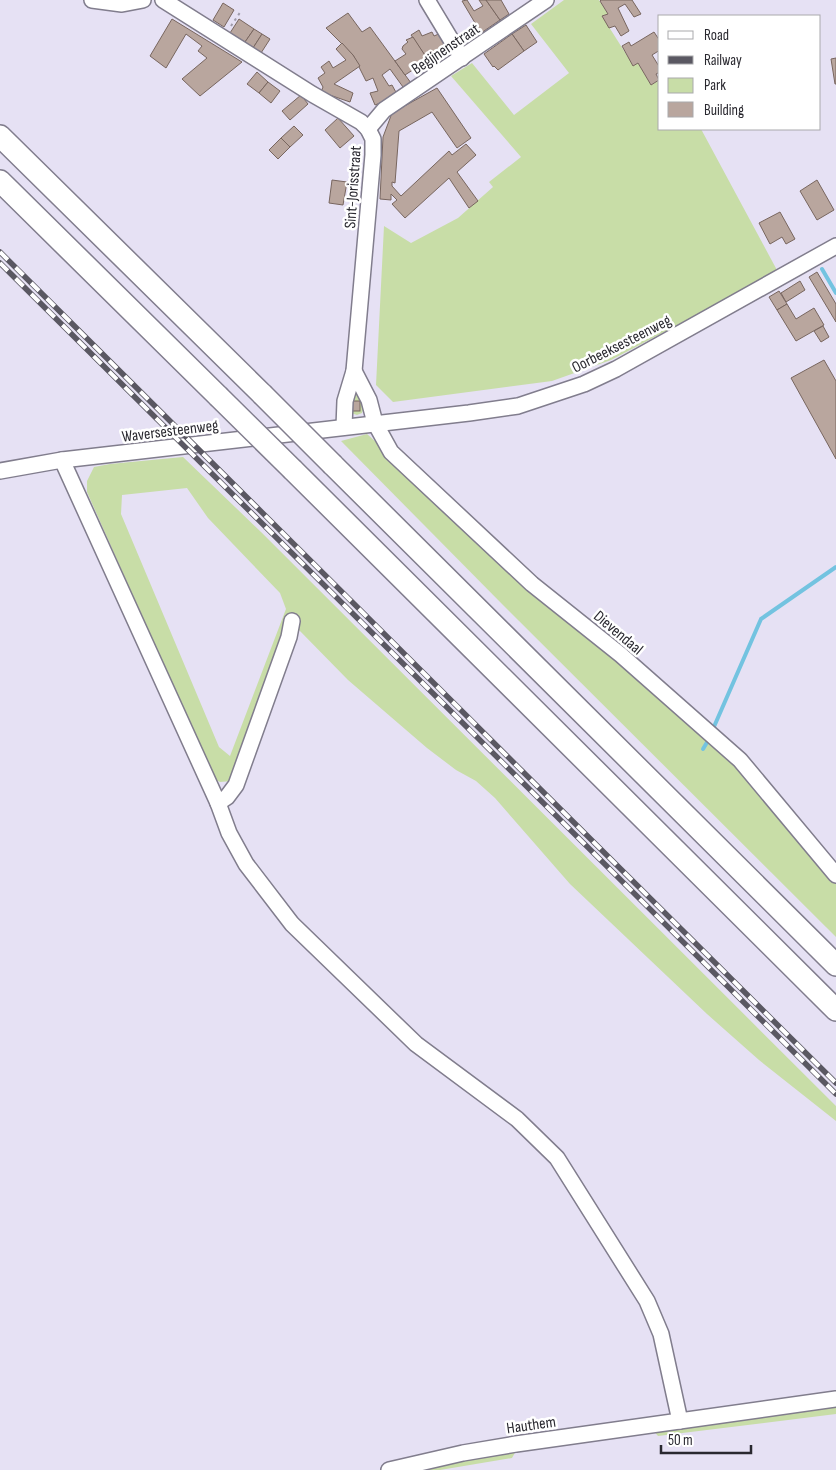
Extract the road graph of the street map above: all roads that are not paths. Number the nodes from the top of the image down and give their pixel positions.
1 (92, 0) edge
2 (143, 0) edge
3 (163, 0) edge
4 (427, 0) edge
5 (546, 0) edge
6 (462, 58) junction
7 (368, 129) junction
8 (0, 136) edge
9 (0, 180) edge
10 (836, 246) edge
11 (354, 371) junction
12 (375, 423) junction
13 (344, 427) junction
14 (62, 460) junction
15 (0, 471) edge
16 (292, 621) dead end
17 (218, 803) junction
18 (836, 875) edge
19 (836, 965) edge
20 (836, 1010) edge
21 (836, 1399) edge
22 (680, 1421) junction
23 (389, 1470) edge

1 - 2 street
3 - 7 street, Sint-Jorisstraat
4 - 6 street
5 - 6 street, Begijnenstraat
6 - 7 street, Begijnenstraat
7 - 11 street, Sint-Jorisstraat
8 - 19 highway, bridge
9 - 20 highway, bridge
10 - 12 street, Oorbeeksesteenweg
11 - 12 street
11 - 13 street, Sint-Jorisstraat
12 - 13 street, Oorbeeksesteenweg
12 - 18 street, Dievendaal
13 - 14 street, Waversesteenweg
14 - 15 street, Waversesteenweg
14 - 17 street
16 - 17 street
17 - 22 street
21 - 22 street, Hauthem
22 - 23 street, Hauthem

